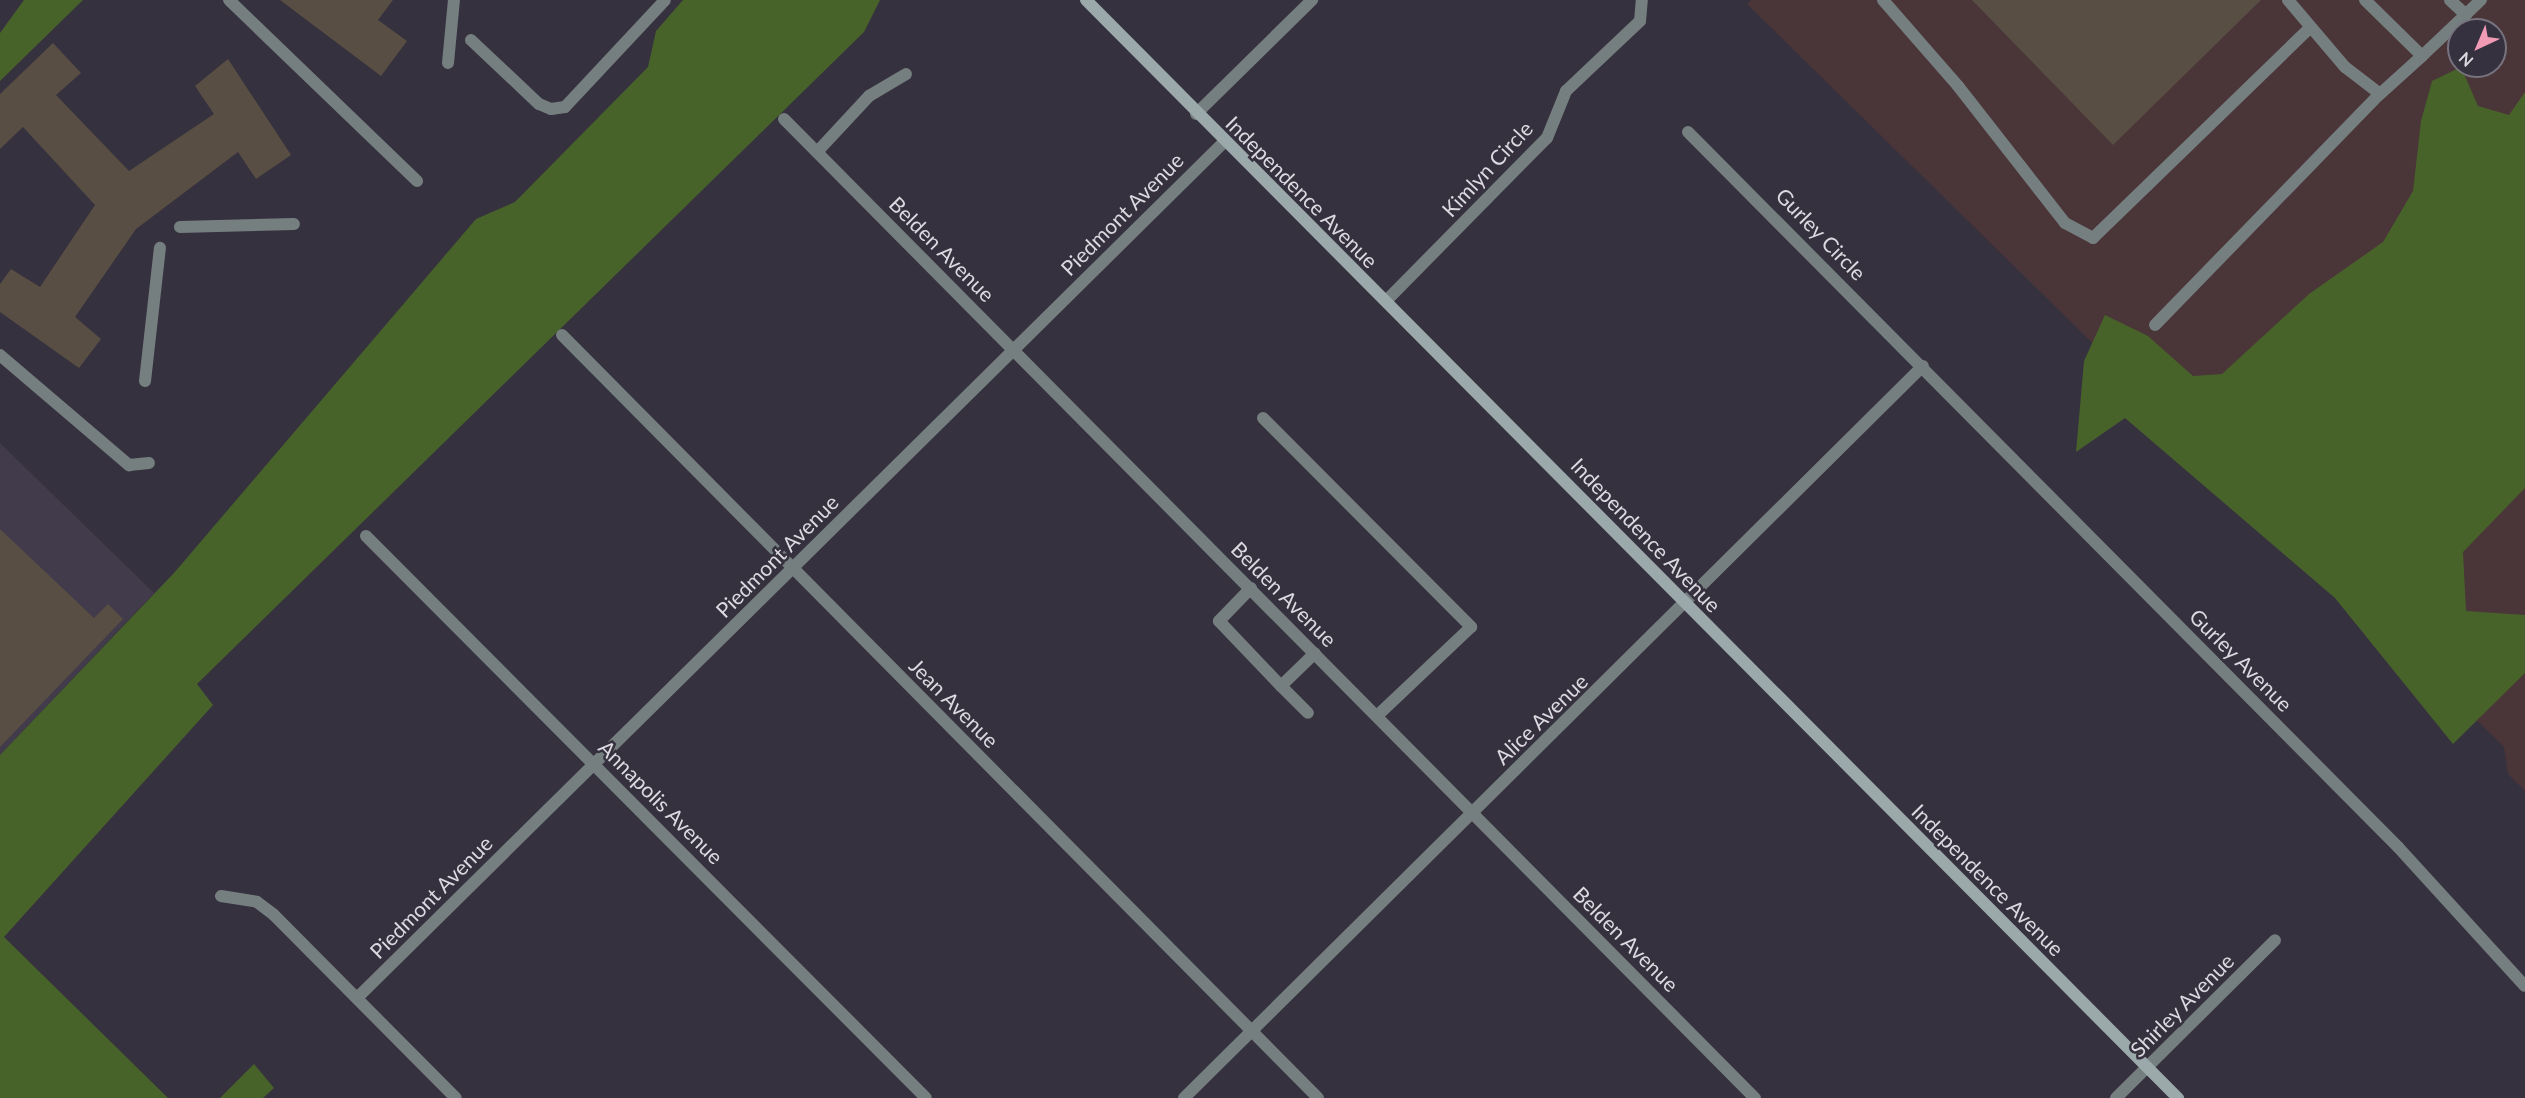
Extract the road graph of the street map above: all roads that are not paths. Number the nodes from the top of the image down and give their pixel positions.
1 (229, 0) edge
2 (454, 0) edge
3 (665, 0) edge
4 (1086, 0) edge
5 (1312, 0) edge
6 (1642, 0) edge
7 (1883, 0) edge
8 (2288, 0) edge
9 (2365, 0) edge
10 (2450, 0) edge
11 (2481, 0) edge
12 (2461, 18) edge
13 (2463, 18) edge
14 (2309, 29) junction
15 (2447, 33) edge
16 (471, 40) dead end
17 (2422, 56) junction
18 (448, 63) dead end
19 (906, 74) dead end
20 (2380, 94) junction
21 (1196, 114) junction
22 (784, 119) dead end
23 (1688, 132) dead end
24 (1224, 142) junction
25 (817, 152) junction
26 (417, 181) dead end
27 (294, 224) dead end
28 (180, 227) dead end
29 (160, 248) dead end
30 (1386, 302) junction
31 (2155, 325) dead end
32 (562, 335) dead end
33 (1014, 348) junction
34 (0, 355) edge
35 (1923, 366) junction
36 (146, 381) dead end
37 (1263, 418) dead end
38 (149, 463) dead end
39 (366, 536) dead end
40 (794, 569) junction
41 (1251, 588) junction
42 (1686, 604) junction
43 (1315, 653) junction
44 (1281, 686) junction
45 (1308, 713) dead end
46 (1377, 716) junction
47 (594, 763) junction
48 (1472, 813) junction
49 (221, 896) dead end
50 (2275, 940) dead end
51 (2525, 986) edge
52 (357, 998) junction
53 (1252, 1031) junction
54 (2147, 1067) junction
55 (456, 1098) edge
56 (926, 1098) edge
57 (1184, 1098) edge
58 (1318, 1098) edge
59 (1755, 1098) edge
60 (2116, 1098) edge
61 (2178, 1098) edge

1 - 26 street
2 - 18 street
3 - 16 street
4 - 21 street, Independence Avenue
5 - 21 street
6 - 30 street, Kimlyn Circle
7 - 14 street
8 - 14 street
9 - 17 street
10 - 12 street
11 - 13 street
14 - 20 street
15 - 17 street
17 - 20 street
19 - 25 street
20 - 31 street
21 - 24 street, Independence Avenue
22 - 25 street, Belden Avenue
23 - 35 street, Gurley Circle
24 - 30 street, Independence Avenue
24 - 33 street, Piedmont Avenue
25 - 33 street, Belden Avenue
27 - 28 street
29 - 36 street
30 - 42 street, Independence Avenue
32 - 40 street, Jean Avenue
33 - 40 street, Piedmont Avenue
33 - 41 street, Belden Avenue
34 - 38 street
35 - 42 street, Alice Avenue
35 - 51 street, Gurley Avenue
37 - 46 street
39 - 47 street, Annapolis Avenue
40 - 47 street, Piedmont Avenue
40 - 53 street, Jean Avenue
41 - 43 street, Belden Avenue
41 - 44 street
42 - 48 street, Alice Avenue
42 - 54 street, Independence Avenue
43 - 44 street
43 - 46 street, Belden Avenue
44 - 45 street
46 - 48 street, Belden Avenue
47 - 52 street, Piedmont Avenue
47 - 56 street, Annapolis Avenue
48 - 53 street, Alice Avenue
48 - 59 street, Belden Avenue
49 - 52 street
50 - 54 street, Shirley Avenue
52 - 55 street
53 - 57 street, Alice Avenue
53 - 58 street, Jean Avenue
54 - 60 street, Shirley Avenue
54 - 61 street, Independence Avenue

